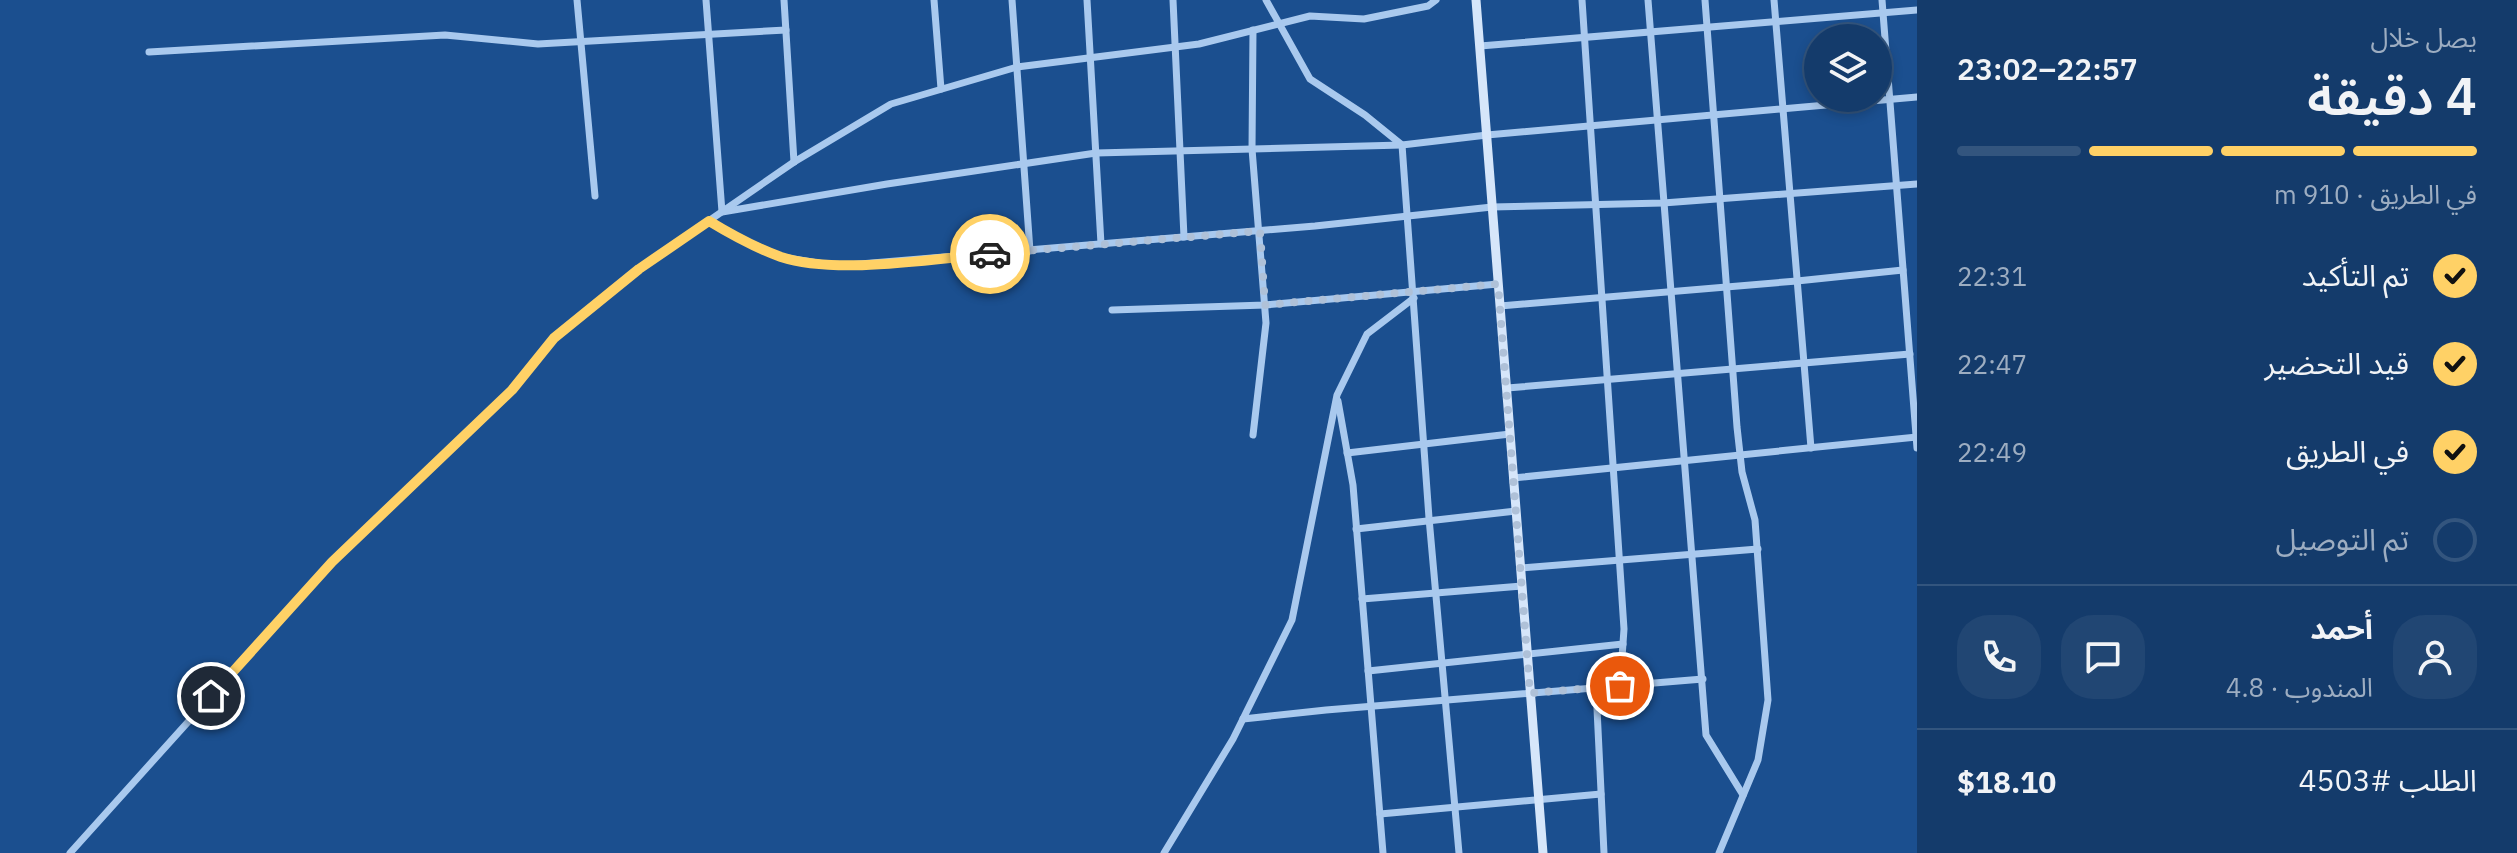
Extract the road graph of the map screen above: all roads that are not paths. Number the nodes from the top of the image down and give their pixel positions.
1 (577, 0) edge
2 (706, 0) edge
3 (784, 0) edge
4 (934, 0) edge
5 (1012, 0) edge
6 (1087, 0) edge
7 (1173, 0) edge
8 (1266, 0) edge
9 (1436, 0) edge
10 (1476, 0) edge
11 (1582, 0) edge
12 (1648, 0) edge
13 (1705, 0) edge
14 (1774, 0) edge
15 (1882, 0) edge
16 (1917, 10) edge
17 (1883, 13) junction
18 (1776, 22) junction
19 (1279, 23) junction
20 (1884, 24) edge
21 (1707, 28) junction
22 (786, 30) junction
23 (1253, 30) junction
24 (1651, 32) junction
25 (708, 34) junction
26 (1584, 38) junction
27 (582, 40) junction
28 (1480, 46) junction
29 (1176, 47) junction
30 (149, 52) dead end
31 (1090, 58) junction
32 (1017, 67) junction
33 (941, 89) junction
34 (1917, 97) edge
35 (1892, 99) edge
36 (1804, 107) edge
37 (1783, 109) junction
38 (1891, 112) edge
39 (1714, 115) junction
40 (1659, 120) junction
41 (1590, 126) junction
42 (1487, 135) junction
43 (1402, 145) junction
44 (1252, 149) junction
45 (1181, 151) junction
46 (1096, 153) junction
47 (794, 162) junction
48 (1024, 164) junction
49 (1917, 184) edge
50 (1897, 186) junction
51 (1790, 194) junction
52 (595, 196) dead end
53 (1721, 199) junction
54 (1666, 203) junction
55 (1596, 204) junction
56 (1492, 207) junction
57 (722, 212) junction
58 (1408, 216) junction
59 (709, 221) junction
60 (1260, 231) junction
61 (1184, 237) junction
62 (1101, 244) junction
63 (1030, 251) junction
64 (1903, 270) junction
65 (1797, 281) junction
66 (1498, 284) junction
67 (1727, 287) junction
68 (1672, 292) junction
69 (1414, 295) junction
70 (1602, 298) junction
71 (1265, 305) junction
72 (1500, 306) junction
73 (1112, 310) dead end
74 (1910, 354) junction
75 (1804, 363) junction
76 (1733, 369) junction
77 (1678, 374) junction
78 (1607, 380) junction
79 (1507, 388) junction
80 (1337, 395) junction
81 (1510, 434) junction
82 (1253, 435) dead end
83 (1917, 437) edge
84 (1424, 444) junction
85 (1811, 448) junction
86 (1917, 448) edge
87 (1347, 453) junction
88 (1740, 454) junction
89 (1684, 460) junction
90 (1613, 468) junction
91 (1513, 478) junction
92 (1516, 511) junction
93 (1429, 521) junction
94 (1356, 529) junction
95 (1758, 549) junction
96 (1690, 554) junction
97 (1620, 560) junction
98 (1520, 568) junction
99 (1522, 586) junction
100 (1436, 593) junction
101 (1362, 599) junction
102 (1623, 644) junction
103 (1527, 654) junction
104 (1442, 663) junction
105 (1368, 671) junction
106 (1703, 679) junction
107 (1620, 686) junction
108 (1596, 688) junction
109 (1530, 693) junction
110 (1445, 701) junction
111 (1371, 706) junction
112 (1243, 719) junction
113 (1601, 794) junction
114 (1743, 795) junction
115 (1538, 800) junction
116 (1455, 808) junction
117 (1380, 814) junction
118 (70, 853) edge
119 (1164, 853) edge
120 (1383, 853) edge
121 (1459, 853) edge
122 (1543, 853) edge
123 (1604, 853) edge
124 (1719, 853) edge

1 - 27 street
2 - 25 street
3 - 22 street
4 - 33 street
5 - 32 street
6 - 31 street
7 - 29 street
8 - 19 street
9 - 19 street
10 - 28 street
11 - 26 street
12 - 24 street
13 - 21 street
14 - 18 street
15 - 17 street
16 - 17 street
17 - 18 street
17 - 20 street
18 - 21 street
18 - 37 street
19 - 23 street
19 - 43 street
21 - 24 street
21 - 39 street
22 - 25 street
22 - 47 street
23 - 29 street
23 - 44 street
24 - 26 street
24 - 40 street
25 - 27 street
25 - 57 street
26 - 28 street
26 - 41 street
27 - 30 street
27 - 52 street
28 - 42 street
29 - 31 street
29 - 45 street
31 - 32 street
31 - 46 street
32 - 33 street
32 - 48 street
33 - 47 street
34 - 35 street
36 - 37 street
37 - 39 street
37 - 51 street
38 - 50 street
39 - 40 street
39 - 53 street
40 - 41 street
40 - 54 street
41 - 42 street
41 - 55 street
42 - 43 street
42 - 56 street
43 - 44 street
43 - 58 street
44 - 45 street
44 - 60 street
45 - 46 street
45 - 61 street
46 - 48 street
46 - 62 street
47 - 57 street
48 - 57 street
48 - 63 street
49 - 50 street
50 - 51 street
50 - 64 street
51 - 53 street
51 - 65 street
53 - 54 street
53 - 67 street
54 - 55 street
54 - 68 street
55 - 56 street
55 - 70 street
56 - 58 street
56 - 66 street
57 - 59 street
58 - 60 street
58 - 69 street
59 - 63 street
59 - 118 street
60 - 61 street
60 - 71 street
61 - 62 street
62 - 63 street
64 - 65 street
64 - 74 street
65 - 67 street
65 - 75 street
66 - 69 street
66 - 72 street
67 - 68 street
67 - 76 street
68 - 70 street
68 - 77 street
69 - 71 street
69 - 80 street
69 - 84 street
70 - 72 street
70 - 78 street
71 - 73 street
71 - 82 street
72 - 79 street
74 - 75 street
74 - 83 street
75 - 76 street
75 - 85 street
76 - 77 street
76 - 88 street
77 - 78 street
77 - 89 street
78 - 79 street
78 - 90 street
79 - 81 street
80 - 87 street
80 - 112 street
81 - 84 street
81 - 91 street
83 - 85 street
83 - 86 street
84 - 87 street
84 - 93 street
85 - 88 street
87 - 94 street
88 - 89 street
88 - 95 street
89 - 90 street
89 - 96 street
90 - 91 street
90 - 97 street
91 - 92 street
92 - 93 street
92 - 98 street
93 - 94 street
93 - 100 street
94 - 101 street
95 - 96 street
95 - 114 street
96 - 97 street
96 - 106 street
97 - 98 street
97 - 102 street
98 - 99 street
99 - 100 street
99 - 103 street
100 - 101 street
100 - 104 street
101 - 105 street
102 - 103 street
102 - 107 street
103 - 104 street
103 - 109 street
104 - 105 street
104 - 110 street
105 - 111 street
106 - 107 street
106 - 114 street
107 - 108 street
108 - 109 street
108 - 113 street
109 - 110 street
109 - 115 street
110 - 111 street
110 - 116 street
111 - 112 street
111 - 117 street
112 - 119 street
113 - 115 street
113 - 123 street
114 - 124 street
115 - 116 street
115 - 122 street
116 - 117 street
116 - 121 street
117 - 120 street

